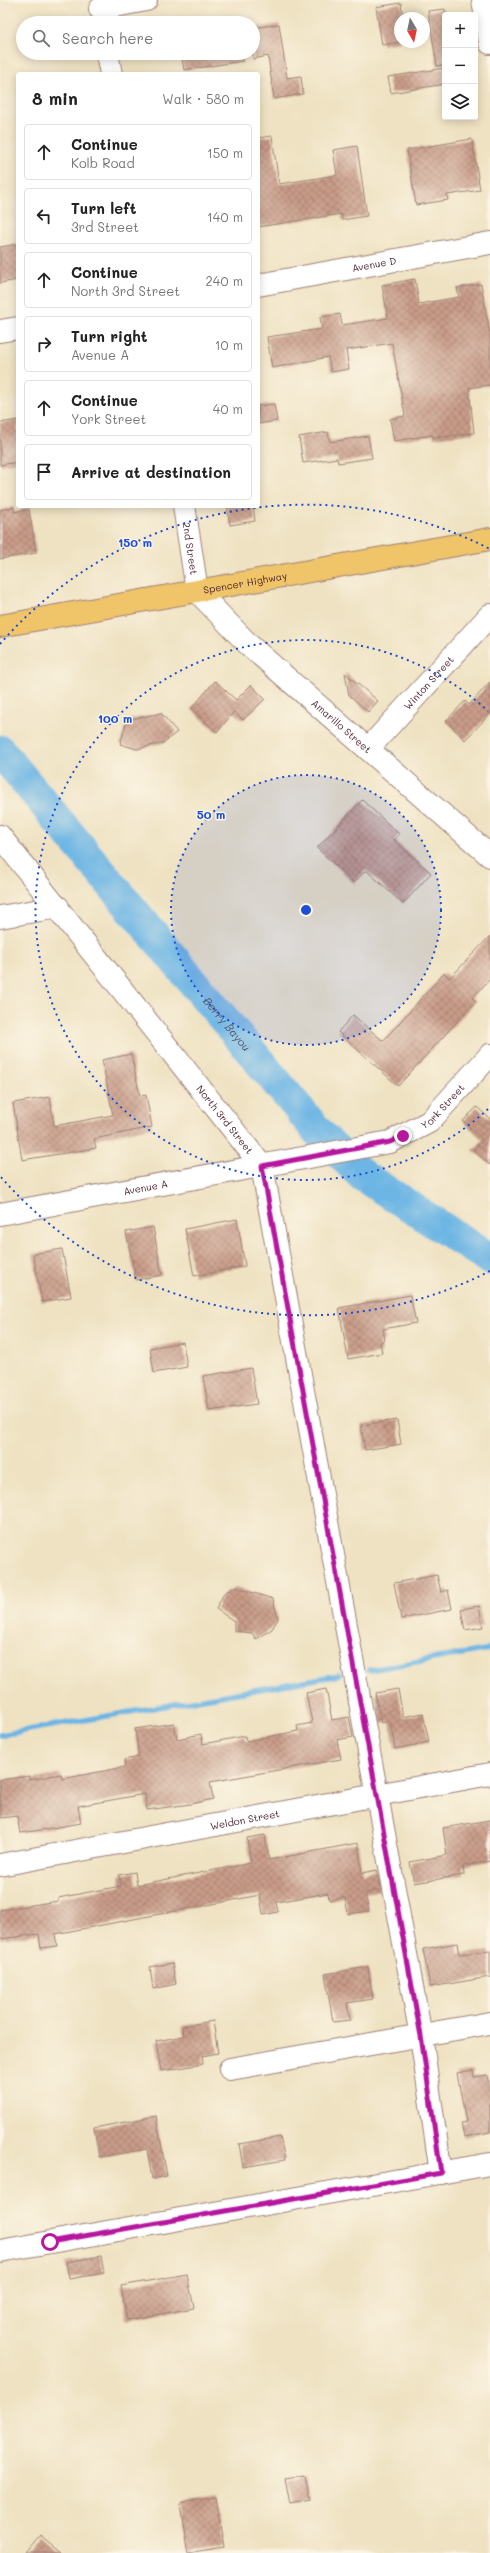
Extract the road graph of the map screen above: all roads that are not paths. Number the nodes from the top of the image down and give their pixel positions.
1 (146, 0) edge
2 (483, 0) edge
3 (100, 11) edge
4 (490, 43) edge
5 (108, 60) edge
6 (111, 72) edge
7 (490, 243) edge
8 (260, 285) edge
9 (16, 328) edge
10 (0, 331) edge
11 (184, 508) edge
12 (490, 539) edge
13 (197, 591) junction
14 (490, 615) edge
15 (0, 626) edge
16 (368, 749) junction
17 (0, 836) edge
18 (490, 856) edge
19 (58, 907) junction
20 (0, 917) edge
21 (490, 1055) edge
22 (291, 1160) joint
23 (262, 1166) junction
24 (0, 1214) edge
25 (490, 1774) edge
26 (377, 1795) junction
27 (0, 1865) edge
28 (490, 2023) edge
29 (421, 2036) junction
30 (230, 2069) dead end
31 (490, 2164) edge
32 (441, 2173) junction
33 (0, 2252) edge

1 - 3 street
2 - 4 street
5 - 6 street
7 - 8 street, Avenue D
9 - 10 street
11 - 13 street, 2nd Street
12 - 13 main road, Spencer Highway
13 - 15 main road, Spencer Highway
13 - 16 street, Amarillo Street
14 - 16 street, Winton Street
16 - 18 street, Amarillo Street
17 - 19 street, North 3rd Street
19 - 20 street
19 - 23 street, North 3rd Street
21 - 22 street, York Street
22 - 23 street, Avenue A
23 - 24 street, Avenue A
23 - 26 street, North 3rd Street
25 - 26 street, Weldon Street
26 - 27 street, Weldon Street
26 - 29 street, North 3rd Street
28 - 29 street
29 - 30 street
29 - 32 street, North 3rd Street
31 - 32 street
32 - 33 street

